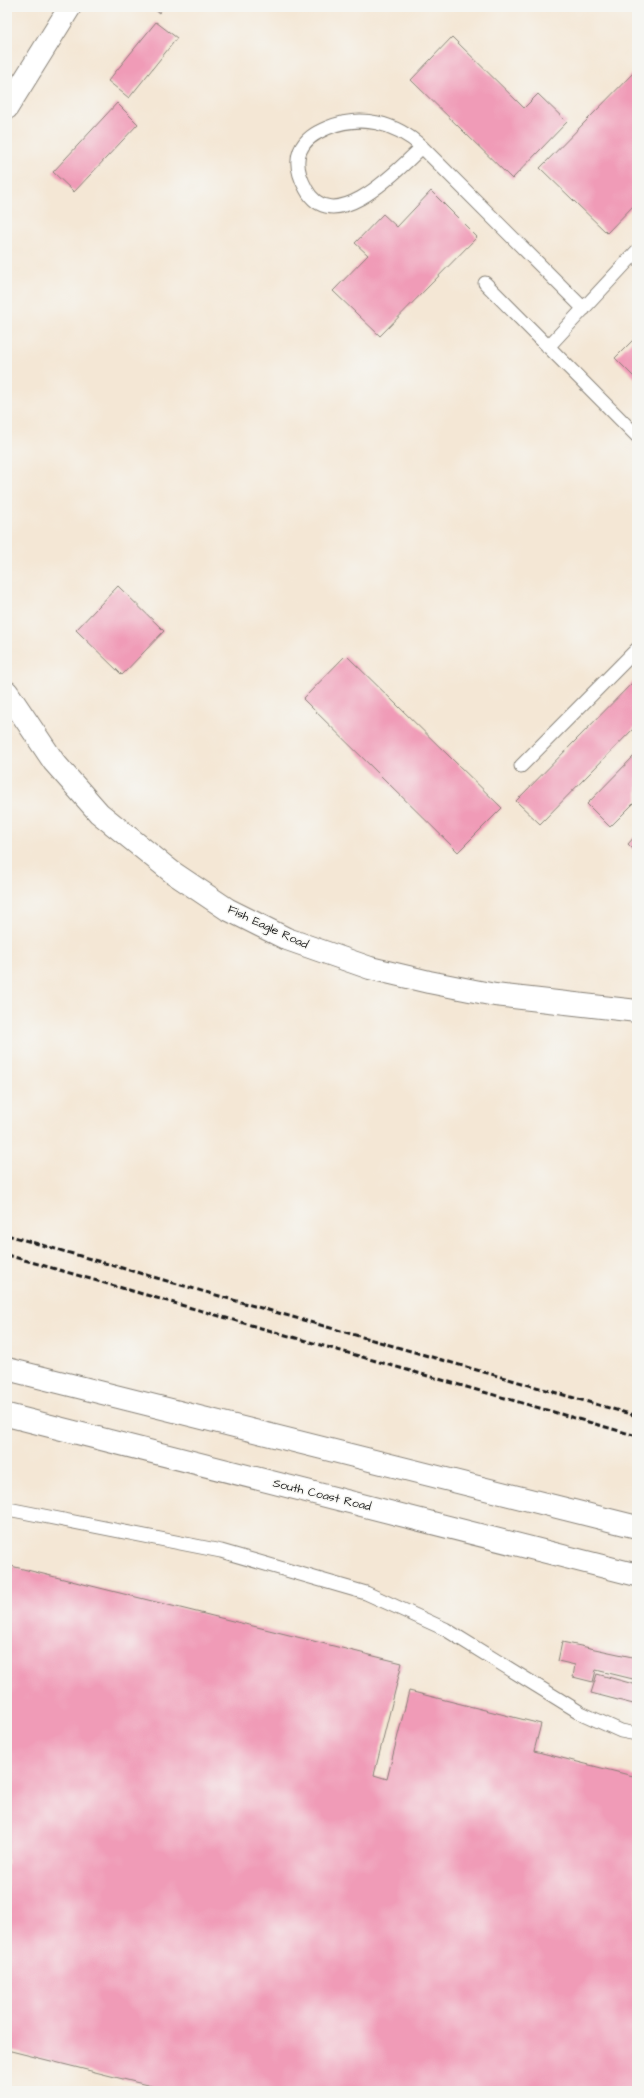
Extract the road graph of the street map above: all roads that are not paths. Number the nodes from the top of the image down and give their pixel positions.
1 (70, 7) edge
2 (7, 108) edge
3 (422, 147) junction
4 (637, 251) edge
5 (485, 283) dead end
6 (584, 309) junction
7 (548, 348) junction
8 (637, 436) edge
9 (637, 649) edge
10 (7, 692) edge
11 (521, 766) dead end
12 (637, 1011) edge
13 (7, 1369) edge
14 (7, 1415) edge
15 (8, 1509) edge
16 (637, 1527) edge
17 (637, 1575) edge
18 (637, 1734) edge

1 - 2 street
3 - 3 lane
3 - 6 lane
4 - 6 lane
5 - 7 lane
6 - 7 lane
7 - 8 lane
9 - 11 lane
10 - 12 street, Fish Eagle Road
13 - 16 street
14 - 17 street, South Coast Road
15 - 18 lane

